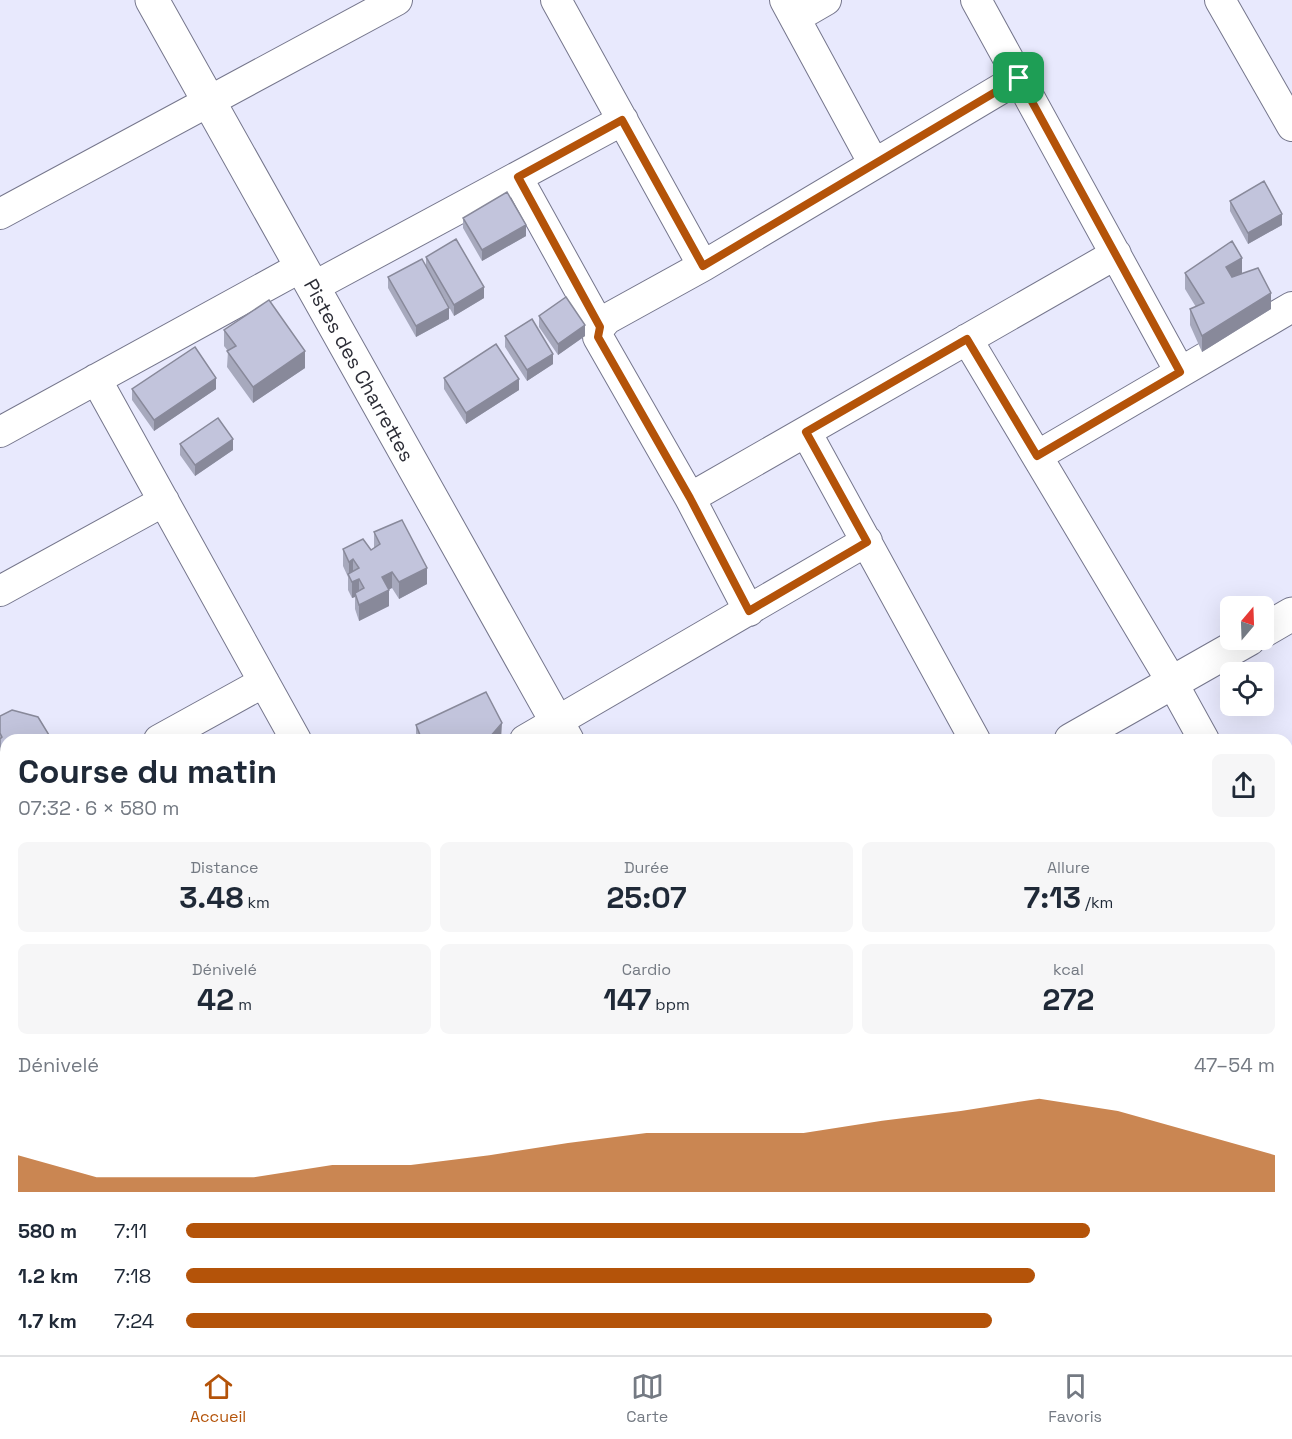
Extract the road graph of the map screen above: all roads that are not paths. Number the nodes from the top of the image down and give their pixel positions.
1 (152, 0) edge
2 (397, 0) edge
3 (556, 0) edge
4 (826, 0) edge
5 (976, 0) edge
6 (1220, 0) edge
7 (790, 9) edge
8 (1019, 78) junction
9 (208, 100) junction
10 (622, 120) junction
11 (1292, 126) edge
12 (874, 164) junction
13 (518, 177) junction
14 (1, 212) edge
15 (1116, 254) junction
16 (703, 266) junction
17 (307, 277) junction
18 (1292, 307) edge
19 (600, 327) junction
20 (967, 339) junction
21 (1180, 372) junction
22 (96, 379) junction
23 (0, 432) edge
24 (806, 432) junction
25 (1037, 456) junction
26 (690, 498) junction
27 (164, 501) junction
28 (867, 542) junction
29 (0, 591) edge
30 (749, 611) junction
31 (1292, 615) edge
32 (1274, 625) edge
33 (1229, 650) edge
34 (264, 682) junction
35 (1172, 682) junction
36 (562, 731) edge
37 (170, 734) edge
38 (293, 734) edge
39 (972, 734) edge
40 (1081, 734) edge
41 (1201, 734) edge

1 - 9 main road, Pistes des Charrettes
2 - 9 street
3 - 10 street
4 - 7 street
5 - 8 street
6 - 11 street
7 - 12 street
8 - 12 street
8 - 15 street
9 - 14 street
9 - 17 main road, Pistes des Charrettes
10 - 13 street
10 - 16 street
12 - 16 street
13 - 17 street
13 - 19 street
15 - 20 street
15 - 21 street
16 - 19 street
17 - 22 street
17 - 36 main road, Pistes des Charrettes
18 - 21 street
19 - 26 street
20 - 24 street
20 - 25 street
21 - 25 street
22 - 23 street
22 - 27 street
24 - 26 street
24 - 28 street
25 - 35 street
26 - 30 street
27 - 29 street
27 - 34 street
28 - 30 street
28 - 39 street
30 - 36 street
31 - 32 main road
33 - 35 main road
34 - 37 street
34 - 38 street
35 - 40 main road
35 - 41 street

